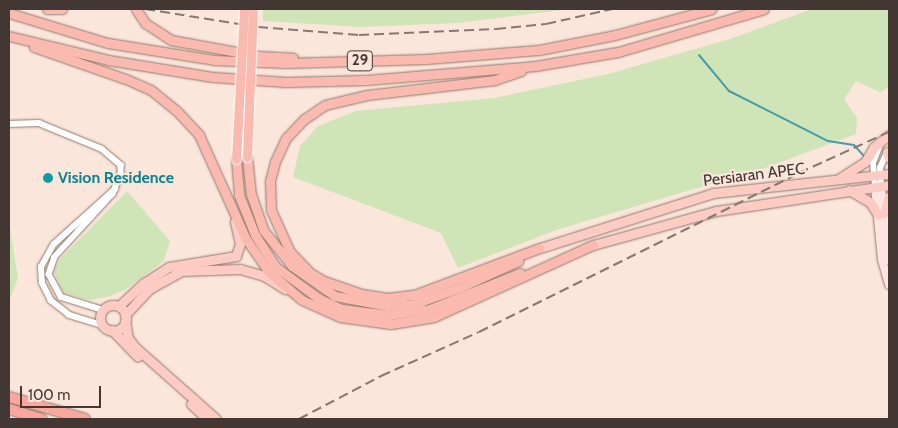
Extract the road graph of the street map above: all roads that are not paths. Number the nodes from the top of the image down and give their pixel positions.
1 (136, 9) edge
2 (244, 9) edge
3 (254, 9) edge
4 (712, 9) edge
5 (764, 9) edge
6 (9, 13) edge
7 (9, 36) edge
8 (364, 61) junction
9 (535, 66) junction
10 (9, 124) edge
11 (889, 136) edge
12 (889, 153) edge
13 (881, 175) edge
14 (838, 180) junction
15 (882, 186) edge
16 (115, 188) junction
17 (848, 190) junction
18 (889, 197) edge
19 (229, 200) junction
20 (881, 214) junction
21 (593, 245) junction
22 (540, 248) junction
23 (889, 261) edge
24 (889, 284) edge
25 (302, 300) junction
26 (119, 306) junction
27 (103, 310) junction
28 (125, 318) junction
29 (108, 328) junction
30 (9, 397) edge
31 (9, 409) edge
32 (41, 419) edge
33 (85, 419) edge
34 (207, 419) edge
35 (216, 419) edge

1 - 8 highway
2 - 21 highway, bridge
3 - 22 highway, bridge
4 - 8 highway, 29
5 - 9 highway, 29
6 - 8 highway, 29
7 - 9 highway, 29
7 - 19 highway
9 - 22 highway
10 - 16 street
11 - 13 street
11 - 14 main road
12 - 13 street
13 - 14 main road, Persiaran APEC
13 - 15 street
14 - 22 main road, Persiaran APEC
15 - 17 main road, Persiaran APEC
15 - 20 main road
16 - 27 street
16 - 29 street
17 - 20 main road
17 - 21 main road, Persiaran APEC
18 - 20 main road
19 - 25 highway
19 - 26 main road
20 - 23 main road
20 - 24 main road
21 - 25 highway
25 - 28 main road
26 - 27 main road
26 - 28 main road
27 - 29 main road
28 - 29 main road
28 - 35 main road
29 - 34 main road
30 - 33 highway
31 - 32 highway

